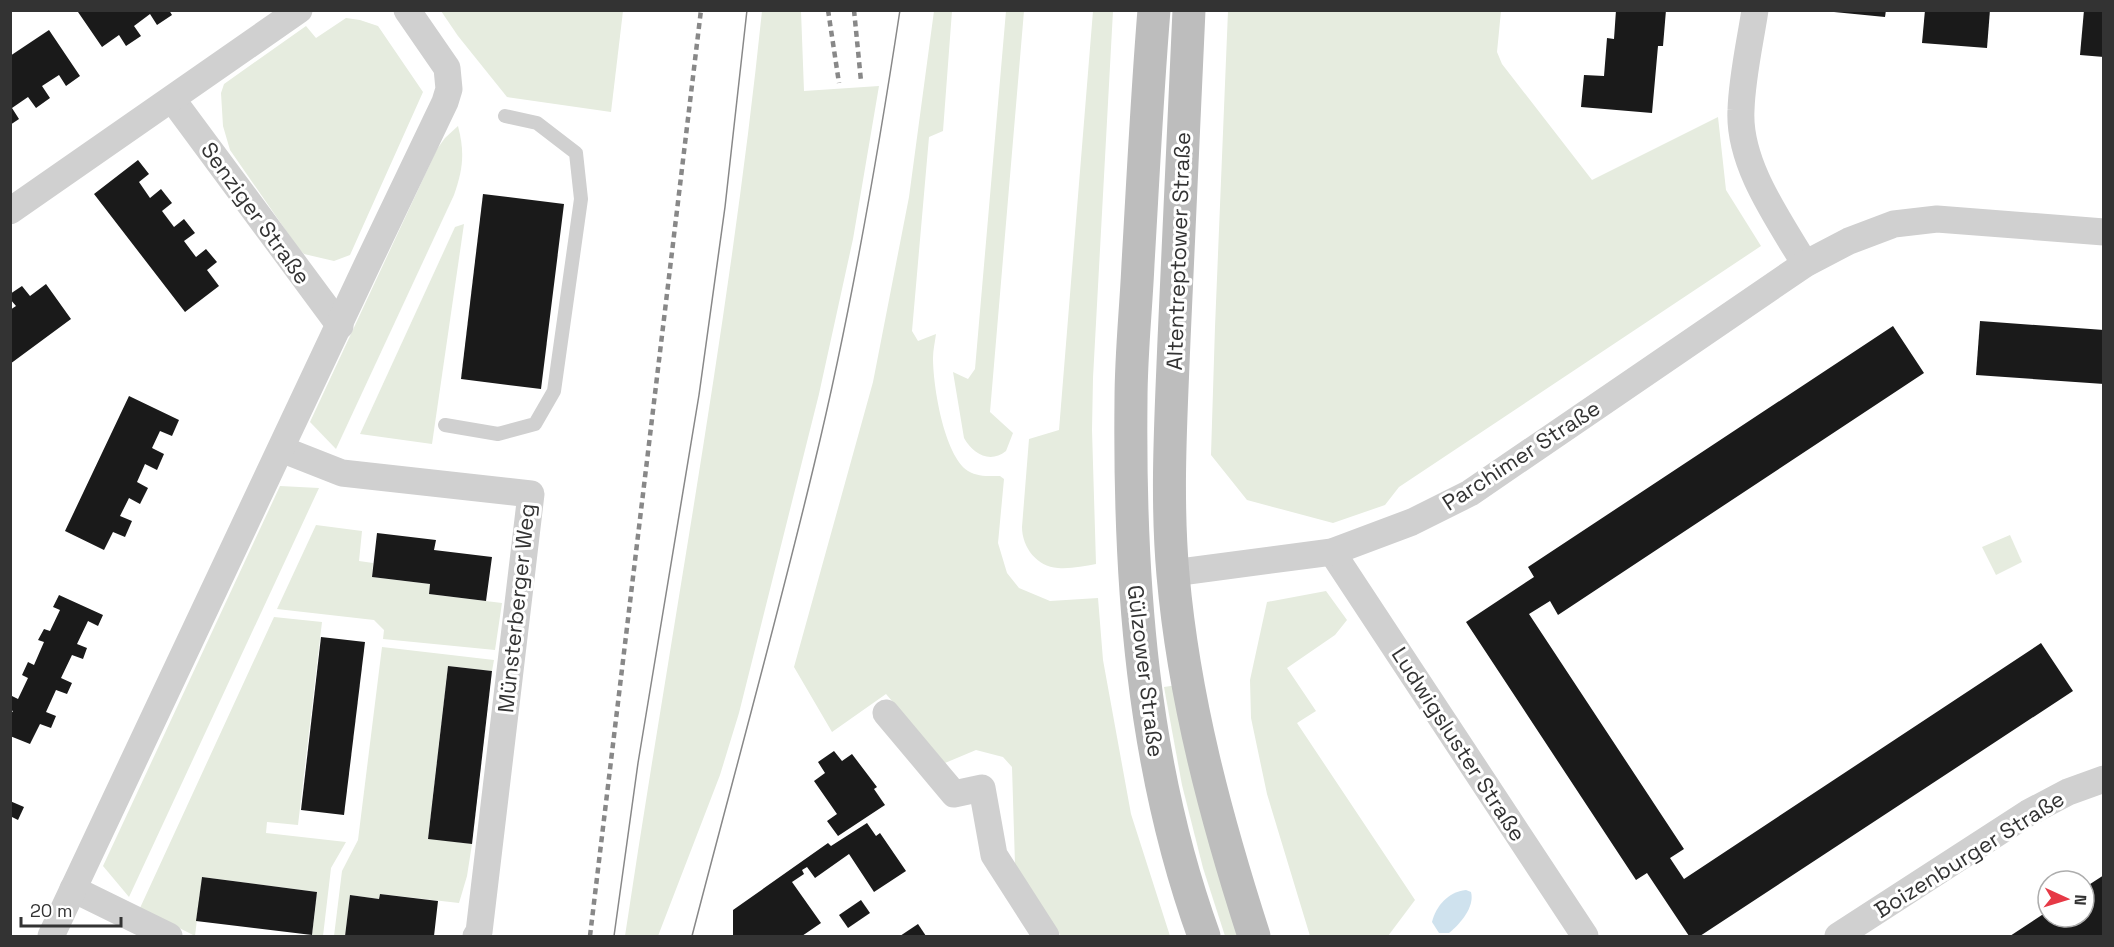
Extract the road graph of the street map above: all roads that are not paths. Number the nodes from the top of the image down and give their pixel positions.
1 (299, 10) edge
2 (407, 10) edge
3 (1154, 10) edge
4 (1188, 10) edge
5 (1755, 10) edge
6 (172, 99) junction
7 (505, 116) dead end
8 (10, 211) edge
9 (2103, 232) edge
10 (1805, 264) junction
11 (340, 326) junction
12 (1131, 398) joint
13 (445, 425) dead end
14 (281, 449) junction
15 (1170, 491) joint
16 (1332, 552) junction
17 (1173, 573) junction
18 (1133, 578) junction
19 (886, 713) dead end
20 (2103, 778) edge
21 (73, 889) junction
22 (51, 936) edge
23 (169, 936) edge
24 (476, 936) edge
25 (1046, 936) edge
26 (1203, 936) edge
27 (1254, 936) edge
28 (1585, 936) edge
29 (1838, 936) edge

1 - 6 street
2 - 11 street
3 - 12 main road, Altentreptower Straße
4 - 15 main road, Altentreptower Straße
5 - 10 street
6 - 8 street
6 - 11 street, Senziger Straße
7 - 13 lane
9 - 10 street, Parchimer Straße
10 - 16 street, Parchimer Straße
11 - 14 street
12 - 18 main road, Gülzower Straße
14 - 21 street
14 - 24 street, Münsterberger Weg
15 - 17 main road, Gülzower Straße
16 - 17 street, Parchimer Straße
16 - 28 street, Ludwigsluster Straße
17 - 18 main road, Parchimer Straße
17 - 27 main road, Gülzower Straße
18 - 26 main road, Gülzower Straße
19 - 25 street
20 - 29 street, Boizenburger Straße
21 - 22 street
21 - 23 street

